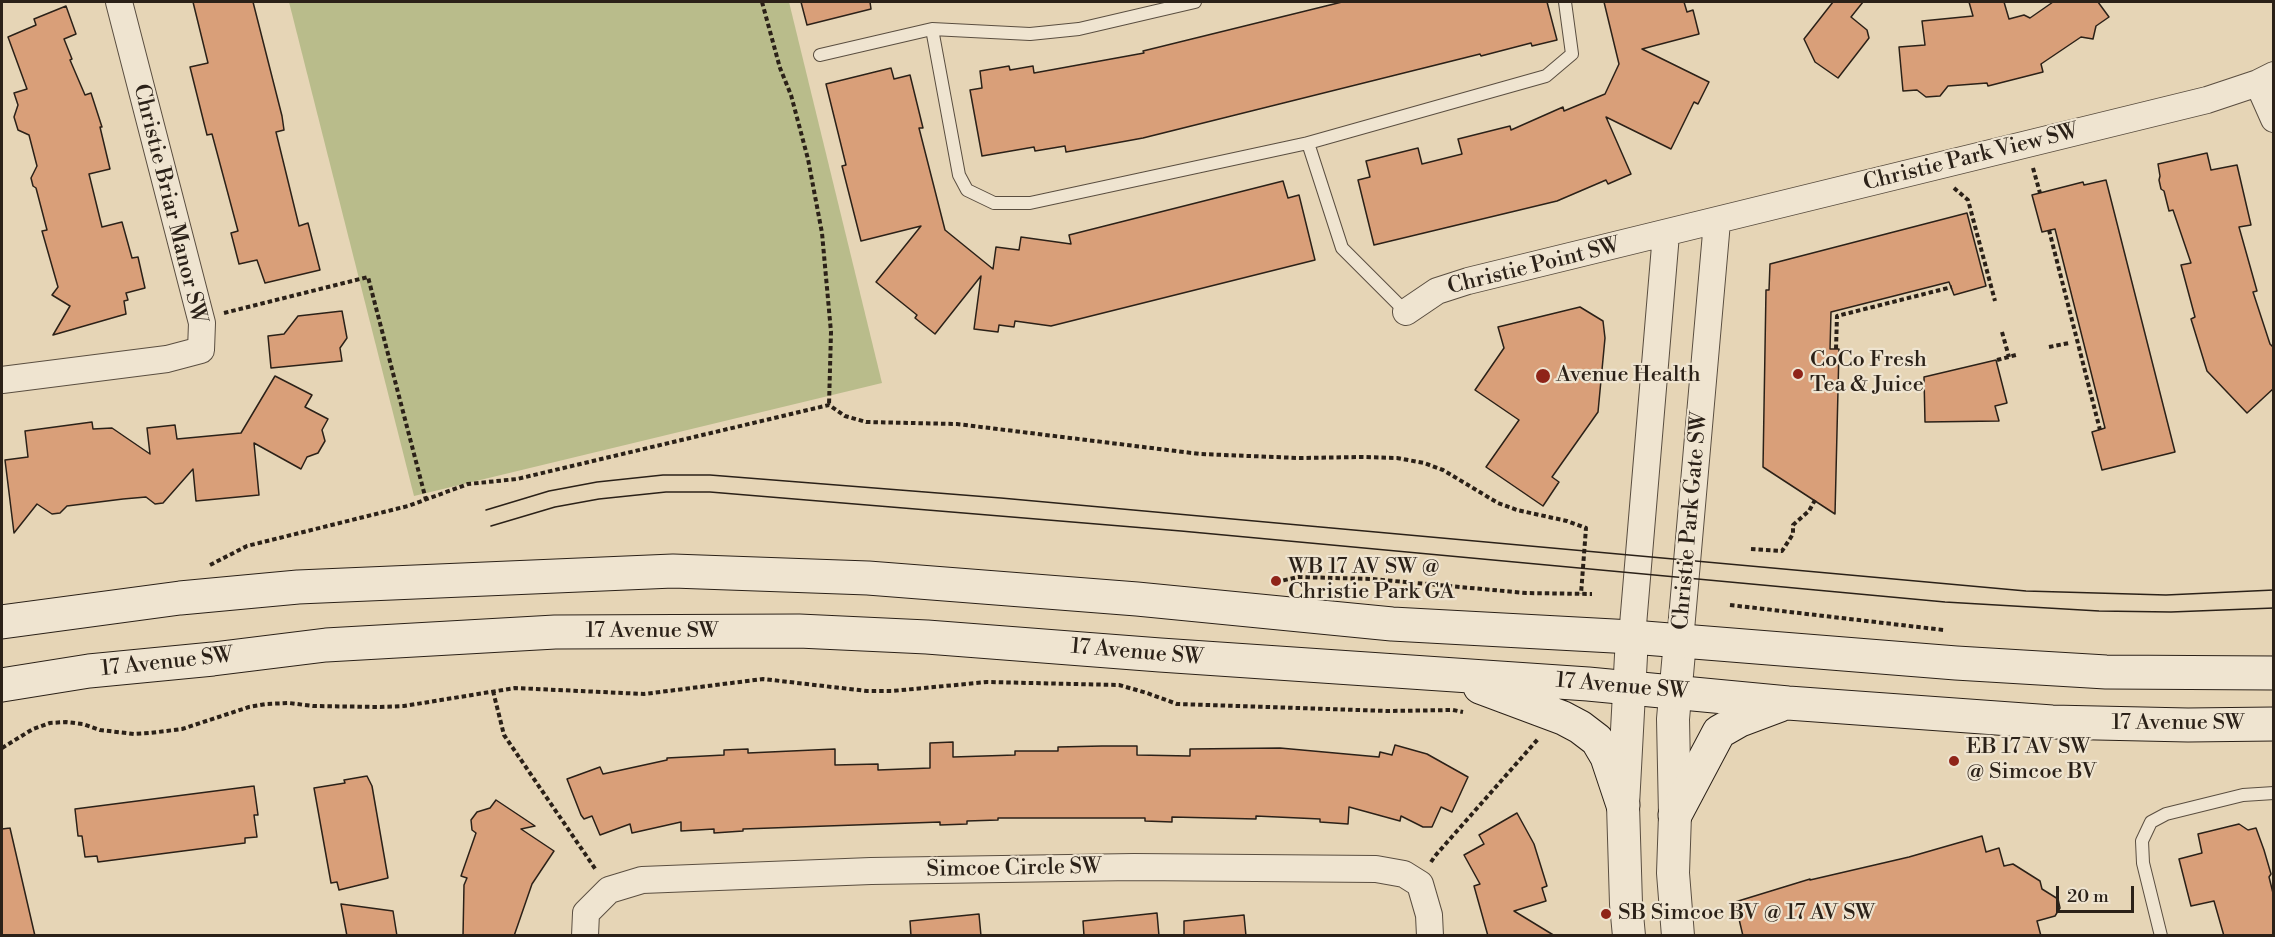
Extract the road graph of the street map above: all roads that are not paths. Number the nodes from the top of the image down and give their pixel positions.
1 (119, 2) edge
2 (1195, 2) edge
3 (1565, 2) edge
4 (932, 29) junction
5 (820, 55) dead end
6 (2266, 79) edge
7 (2274, 119) edge
8 (1308, 143) junction
9 (1717, 222) junction
10 (1666, 234) junction
11 (1406, 312) joint
12 (2, 380) edge
13 (2, 622) edge
14 (1632, 637) junction
15 (1680, 641) junction
16 (2274, 673) edge
17 (1447, 675) junction
18 (2, 685) edge
19 (1630, 687) junction
20 (1675, 692) junction
21 (1788, 703) junction
22 (2274, 724) edge
23 (2274, 793) edge
24 (1623, 806) junction
25 (1675, 814) junction
26 (585, 936) edge
27 (1430, 936) edge
28 (1629, 936) edge
29 (1678, 936) edge
30 (2161, 936) edge

1 - 12 street, Christie Briar Manor SW
2 - 4 lane
3 - 8 lane
4 - 5 lane
4 - 8 lane
6 - 7 street
6 - 9 street, Christie Park View SW
8 - 11 lane
9 - 10 street, Christie Park View SW
9 - 15 street, Christie Park Gate SW
10 - 11 street, Christie Point SW
10 - 14 street
13 - 14 main road
14 - 15 main road
14 - 19 street
15 - 16 main road
15 - 20 street
17 - 18 main road, 17 Avenue SW
17 - 19 main road, 17 Avenue SW
17 - 24 main road
19 - 20 main road, 17 Avenue SW
19 - 24 street
20 - 21 main road, 17 Avenue SW
20 - 25 street
21 - 22 main road, 17 Avenue SW
21 - 25 main road
23 - 30 lane
24 - 28 street
25 - 29 street
26 - 27 street, Simcoe Circle SW

